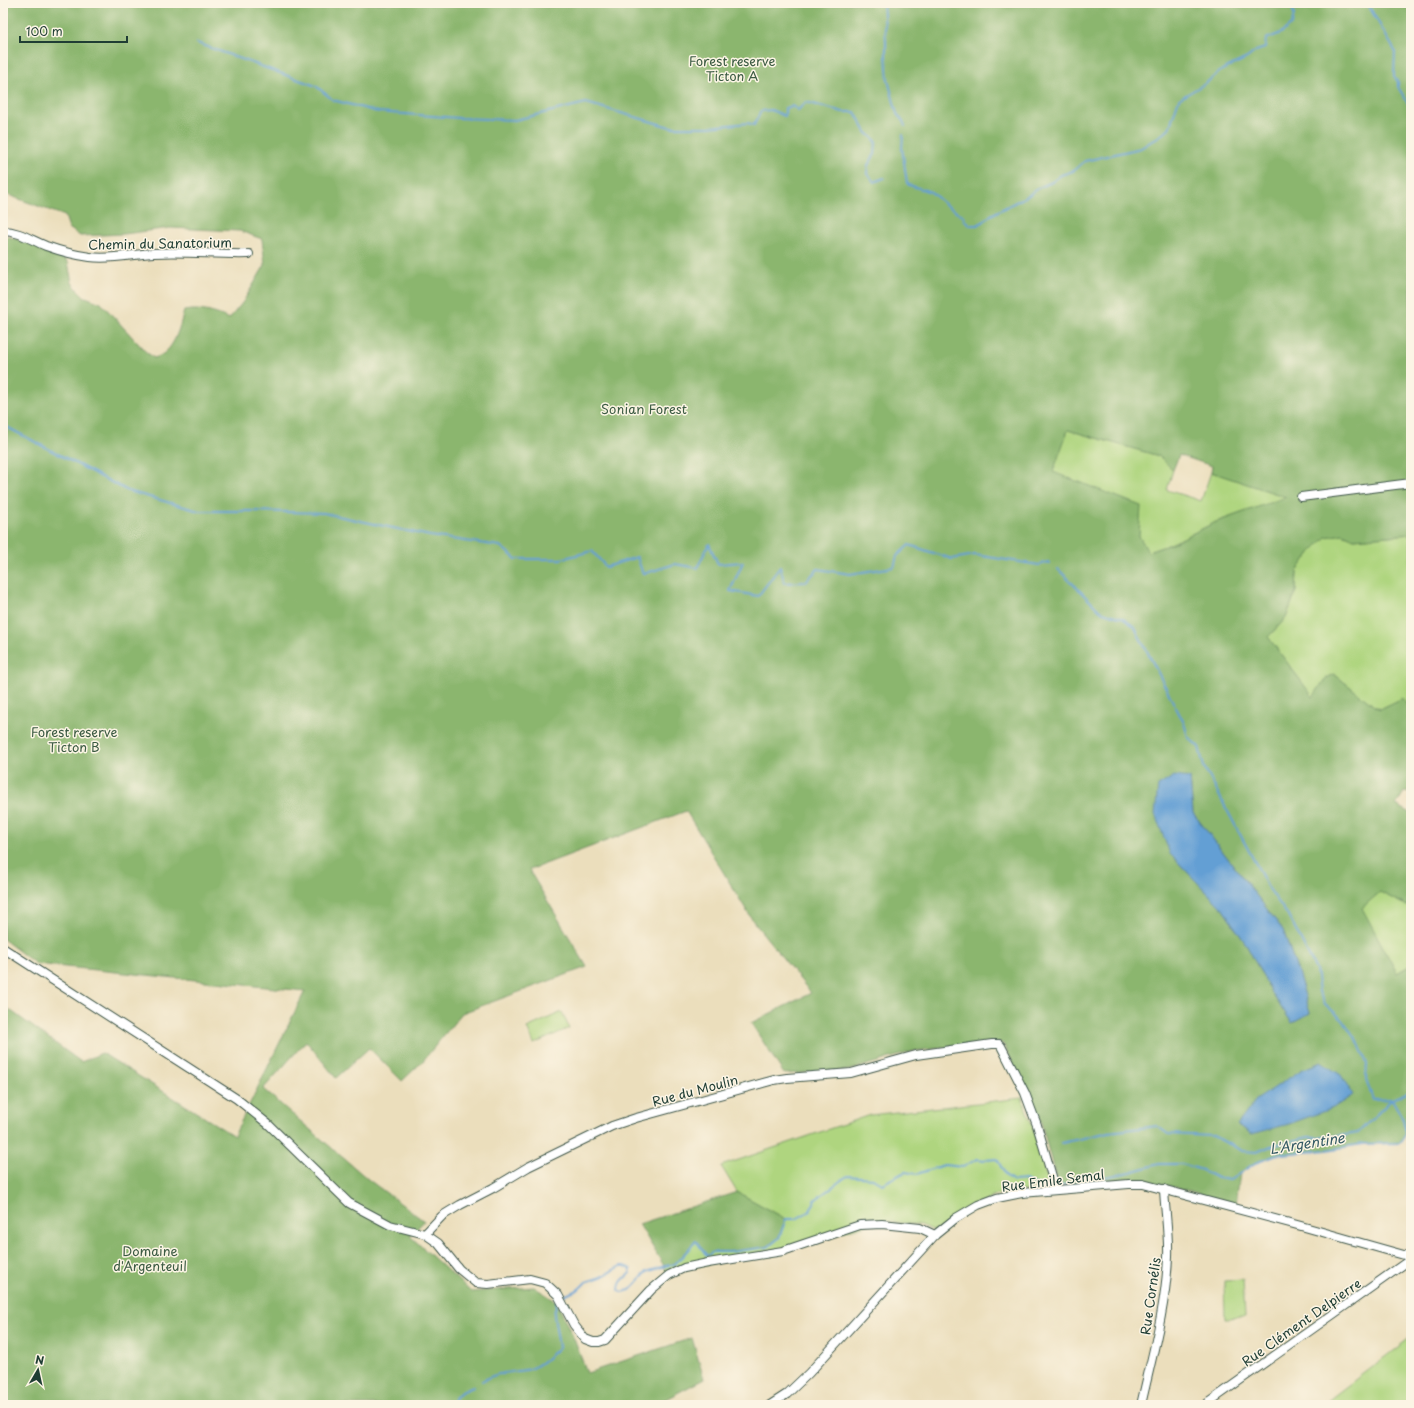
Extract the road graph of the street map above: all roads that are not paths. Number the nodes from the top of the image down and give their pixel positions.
1 (3, 231) edge
2 (249, 254) dead end
3 (1411, 483) edge
4 (1301, 497) dead end
5 (4, 948) edge
6 (1164, 1189) junction
7 (1056, 1190) junction
8 (425, 1234) junction
9 (935, 1235) junction
10 (1411, 1258) edge
11 (770, 1405) edge
12 (1141, 1405) edge
13 (1205, 1405) edge

1 - 2 street, Chemin du Sanatorium
3 - 4 street
5 - 8 street
6 - 7 street, Rue Emile Semal
6 - 10 street, Rue Emile Semal
6 - 12 street, Rue Cornélis
7 - 8 street, Rue du Moulin
7 - 9 street, Rue Emile Semal
8 - 9 street
9 - 11 street, Rue Emile Semal
10 - 13 street, Rue Clément Delpierre

